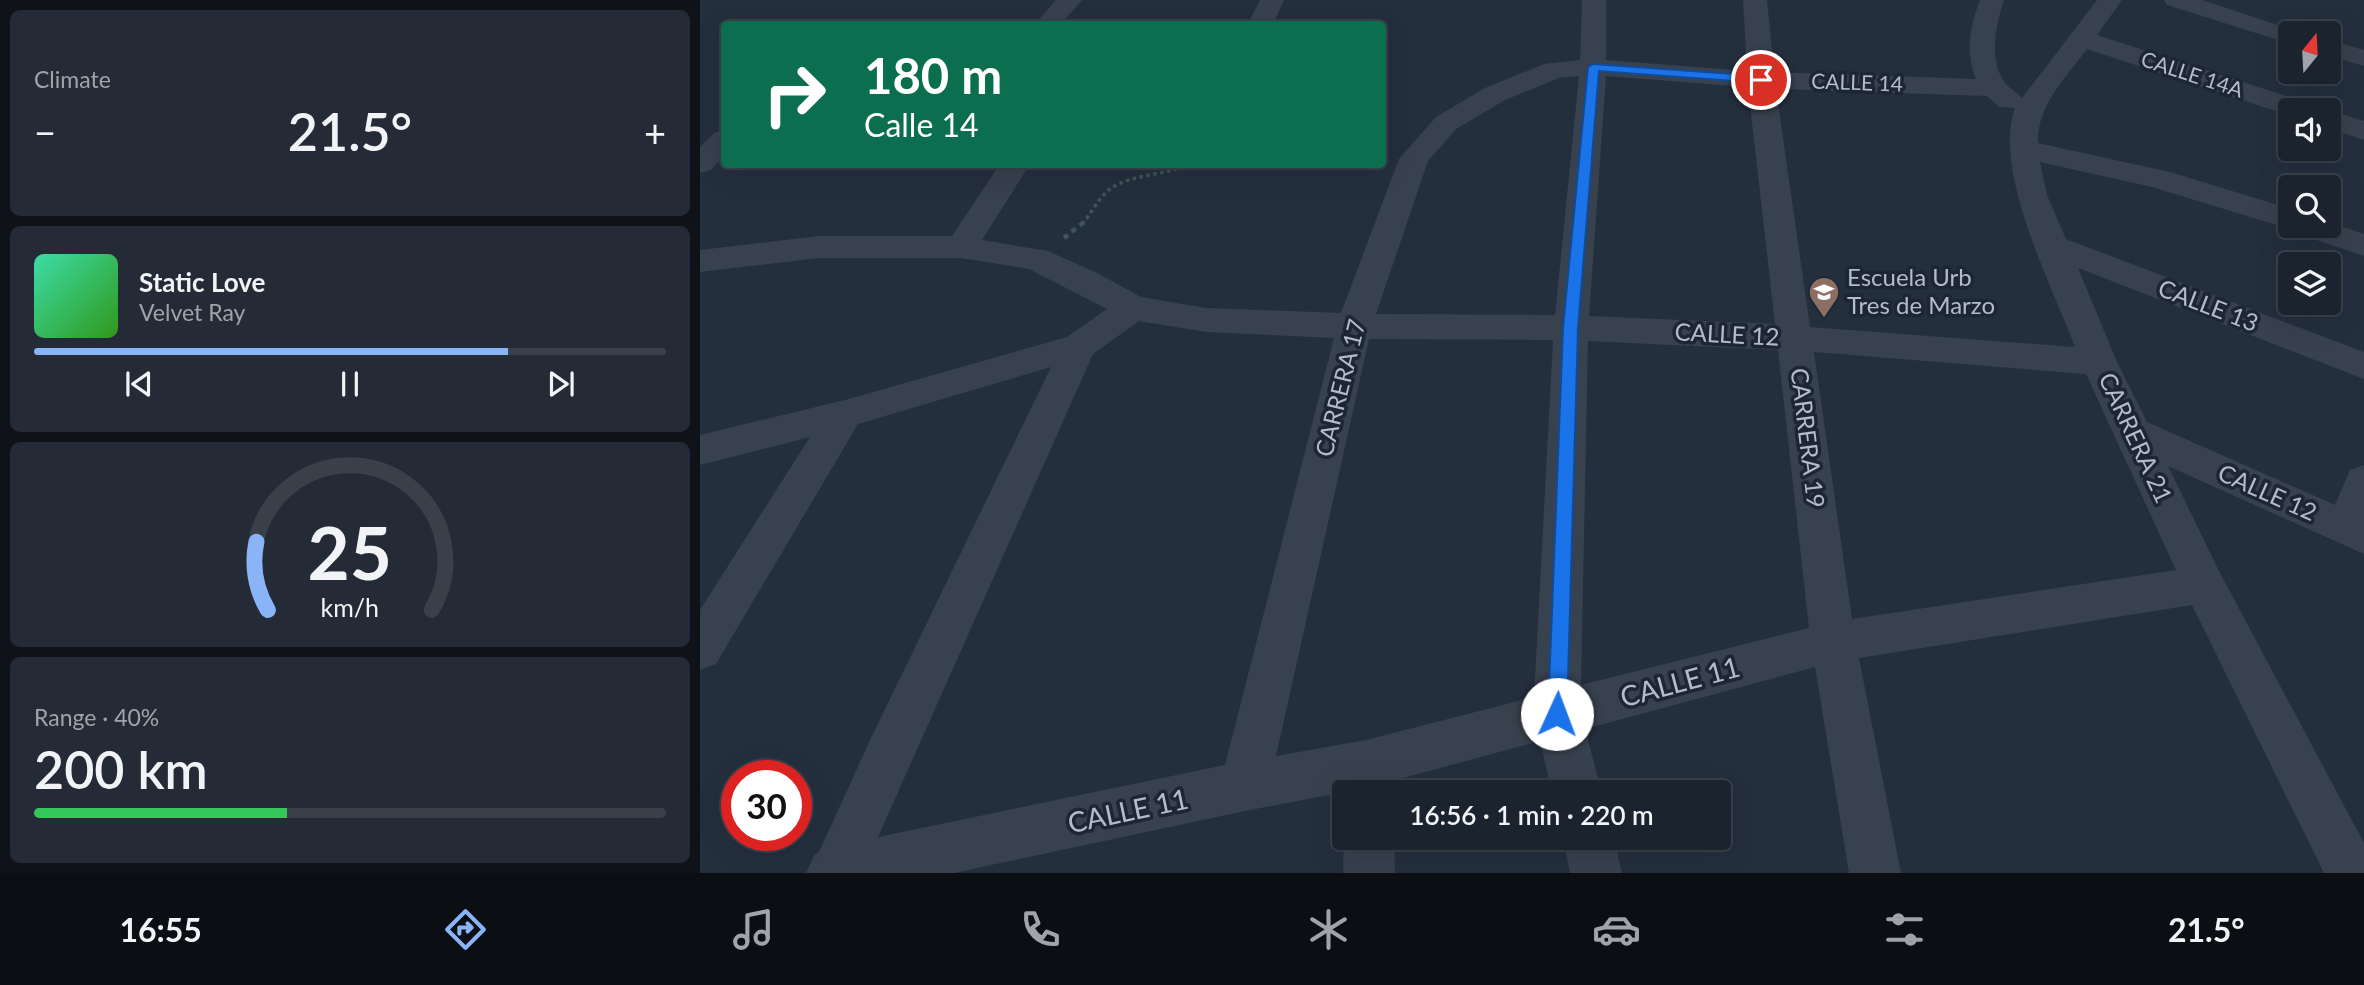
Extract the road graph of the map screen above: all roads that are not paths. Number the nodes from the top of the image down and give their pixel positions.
1 (1070, 0) edge
2 (1272, 0) edge
3 (1594, 0) edge
4 (1755, 0) edge
5 (1992, 0) edge
6 (2110, 0) edge
7 (2176, 0) edge
8 (1050, 21) edge
9 (1262, 21) edge
10 (2278, 32) edge
11 (2082, 39) junction
12 (2342, 52) edge
13 (2364, 58) edge
14 (1593, 67) junction
15 (1554, 70) joint
16 (1761, 80) junction
17 (1992, 88) junction
18 (2278, 103) edge
19 (2029, 108) junction
20 (2341, 123) edge
21 (2364, 131) edge
22 (721, 142) edge
23 (2023, 149) junction
24 (700, 164) edge
25 (1012, 168) edge
26 (2278, 216) edge
27 (2341, 238) edge
28 (2052, 246) junction
29 (2364, 246) edge
30 (961, 247) junction
31 (700, 261) edge
32 (1133, 309) junction
33 (1354, 327) junction
34 (1570, 328) junction
35 (1794, 338) junction
36 (1079, 346) junction
37 (2099, 362) junction
38 (2364, 366) edge
39 (845, 414) junction
40 (2131, 432) junction
41 (700, 450) edge
42 (2364, 481) edge
43 (2356, 533) edge
44 (2204, 584) junction
45 (1833, 642) junction
46 (700, 649) edge
47 (1557, 714) junction
48 (1367, 778) edge
49 (1574, 780) edge
50 (1245, 786) junction
51 (1368, 850) edge
52 (1591, 850) edge
53 (835, 872) edge
54 (1369, 873) edge
55 (1596, 873) edge
56 (1875, 873) edge
57 (2352, 873) edge

1 - 8 street
2 - 9 street
3 - 14 street
4 - 16 street, CARRERA 19
5 - 17 street
6 - 11 street
7 - 10 street
11 - 18 street, CALLE 14A
11 - 19 street
12 - 13 street
14 - 15 street, CALLE 14
14 - 16 street, CALLE 14
14 - 34 street
15 - 33 street, CARRERA 17
16 - 17 street, CALLE 14
16 - 35 street, CARRERA 19
17 - 19 street
19 - 23 street, CARRERA 21
20 - 21 street
22 - 24 street
23 - 26 street
23 - 28 street, CARRERA 21
25 - 30 street
27 - 29 street
28 - 37 street, CARRERA 21
28 - 38 street, CALLE 13
30 - 31 street
30 - 32 street
32 - 33 street, CALLE 12
32 - 36 street
33 - 34 street, CALLE 12
33 - 50 street, CARRERA 17
34 - 35 street, CALLE 12
34 - 47 street
35 - 37 street, CALLE 12
35 - 45 street, CARRERA 19
36 - 39 street
36 - 53 street
37 - 40 street, CARRERA 21
39 - 41 street
39 - 46 street
40 - 43 street, CALLE 12
40 - 44 street, CARRERA 21
42 - 43 street
44 - 45 street, CALLE 11
44 - 57 street, CARRERA 21
45 - 47 street, CALLE 11
45 - 56 street, CARRERA 19
47 - 48 street, CALLE 11
47 - 49 street
48 - 50 street, CALLE 11
50 - 53 street, CALLE 11
51 - 54 street
52 - 55 street

